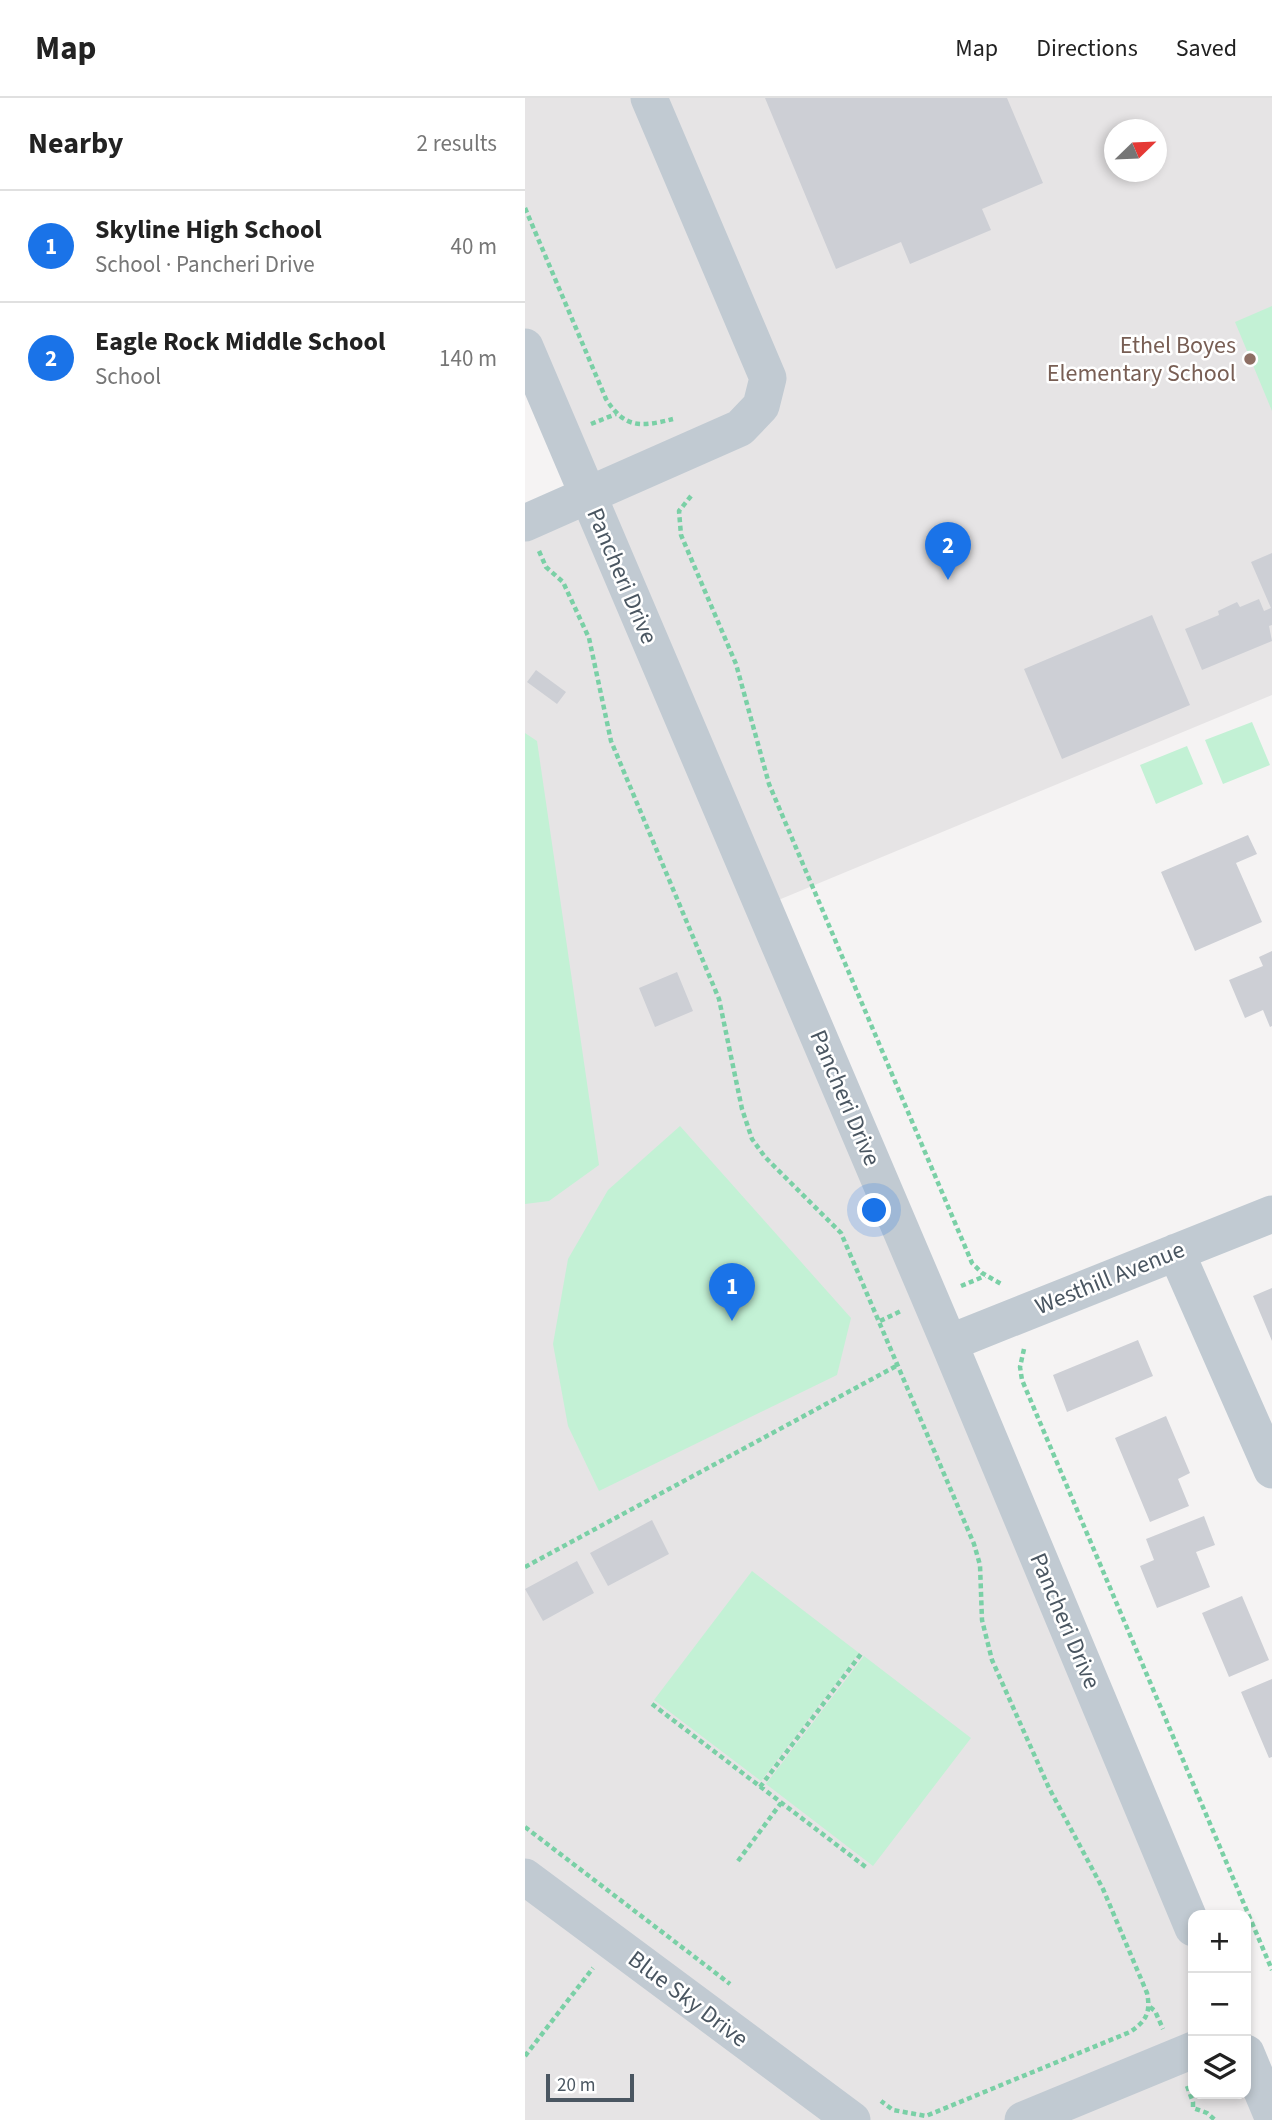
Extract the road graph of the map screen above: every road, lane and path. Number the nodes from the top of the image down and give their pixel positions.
1 (649, 98) edge
2 (525, 208) edge
3 (525, 347) edge
4 (681, 417) dead end
5 (588, 495) junction
6 (691, 496) dead end
7 (525, 523) edge
8 (546, 567) dead end
9 (1272, 1214) edge
10 (1176, 1252) junction
11 (1012, 1284) dead end
12 (949, 1343) junction
13 (1027, 1343) dead end
14 (898, 1365) junction
15 (1272, 1470) edge
16 (525, 1567) edge
17 (861, 1654) dead end
18 (652, 1704) dead end
19 (760, 1787) junction
20 (781, 1803) junction
21 (525, 1827) edge
22 (738, 1861) dead end
23 (867, 1868) dead end
24 (525, 1877) edge
25 (1188, 1916) edge
26 (599, 1960) dead end
27 (1272, 1970) edge
28 (732, 1986) dead end
29 (1188, 2052) edge
30 (525, 2056) edge
31 (1251, 2065) edge
32 (862, 2107) edge
33 (1193, 2108) dead end
34 (1272, 2115) edge
35 (1023, 2120) edge
36 (1215, 2120) edge

1 - 5 street
2 - 4 path
3 - 5 street, Pancheri Drive
5 - 7 street
5 - 12 street, Pancheri Drive
6 - 11 path
8 - 14 path
9 - 10 street, Westhill Avenue
10 - 12 street, Westhill Avenue
10 - 15 street
12 - 25 street, Pancheri Drive
13 - 27 path
14 - 16 path
14 - 32 path
17 - 19 path
18 - 19 path
19 - 20 path
20 - 22 path
20 - 23 path
21 - 28 path
24 - 32 street, Blue Sky Drive
26 - 30 path
29 - 35 street
31 - 34 street
33 - 36 path

